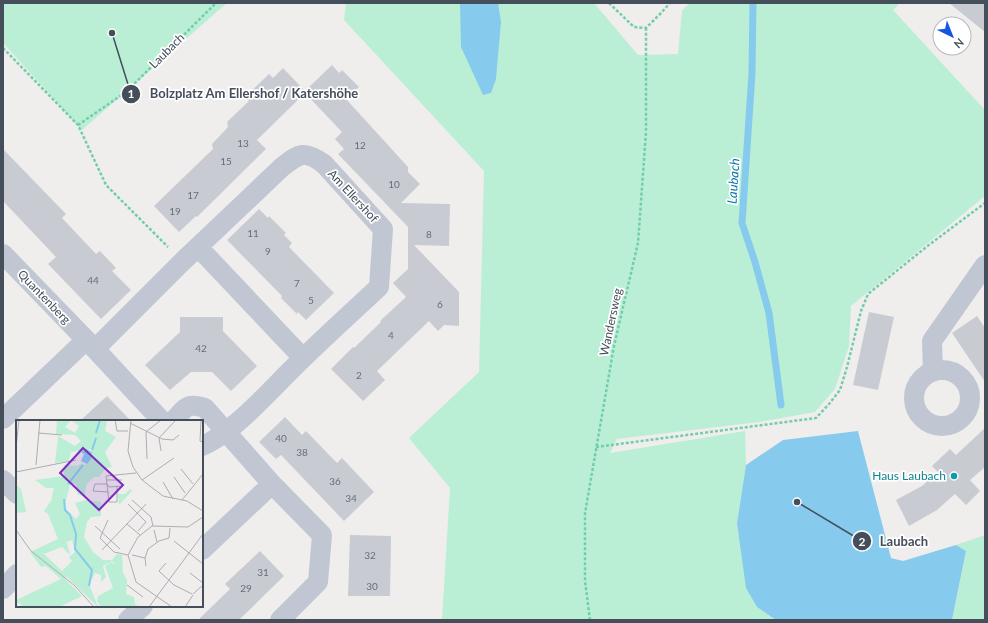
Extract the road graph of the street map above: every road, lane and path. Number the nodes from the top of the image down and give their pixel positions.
1 (216, 3) edge
2 (609, 3) edge
3 (670, 3) edge
4 (646, 28) junction
5 (3, 48) edge
6 (78, 125) junction
7 (985, 203) edge
8 (198, 247) junction
9 (3, 254) edge
10 (182, 262) junction
11 (985, 265) edge
12 (90, 344) junction
13 (303, 358) junction
14 (933, 372) dead end
15 (3, 419) edge
16 (161, 420) edge
17 (174, 420) edge
18 (226, 431) junction
19 (203, 446) edge
20 (596, 447) junction
21 (3, 480) edge
22 (272, 484) junction
23 (16, 493) edge
24 (203, 549) edge
25 (16, 575) edge
26 (3, 589) edge
27 (141, 607) edge
28 (128, 620) edge
29 (280, 620) edge
30 (590, 620) edge

1 - 6 path, Laubach
2 - 4 path
3 - 4 path
4 - 20 path, Wandersweg
5 - 6 path
6 - 10 path
7 - 20 path
8 - 10 street, Am Ellershof
8 - 13 street
8 - 13 street, Am Ellershof
9 - 12 street, Quantenberg
10 - 12 street, Am Ellershof
11 - 14 street
12 - 15 street
12 - 16 street, Quantenberg
13 - 18 street, Am Ellershof
17 - 18 street
18 - 19 street
18 - 22 street
20 - 30 path, Wandersweg
21 - 23 street
22 - 24 street
22 - 29 street
25 - 26 street
27 - 28 street

